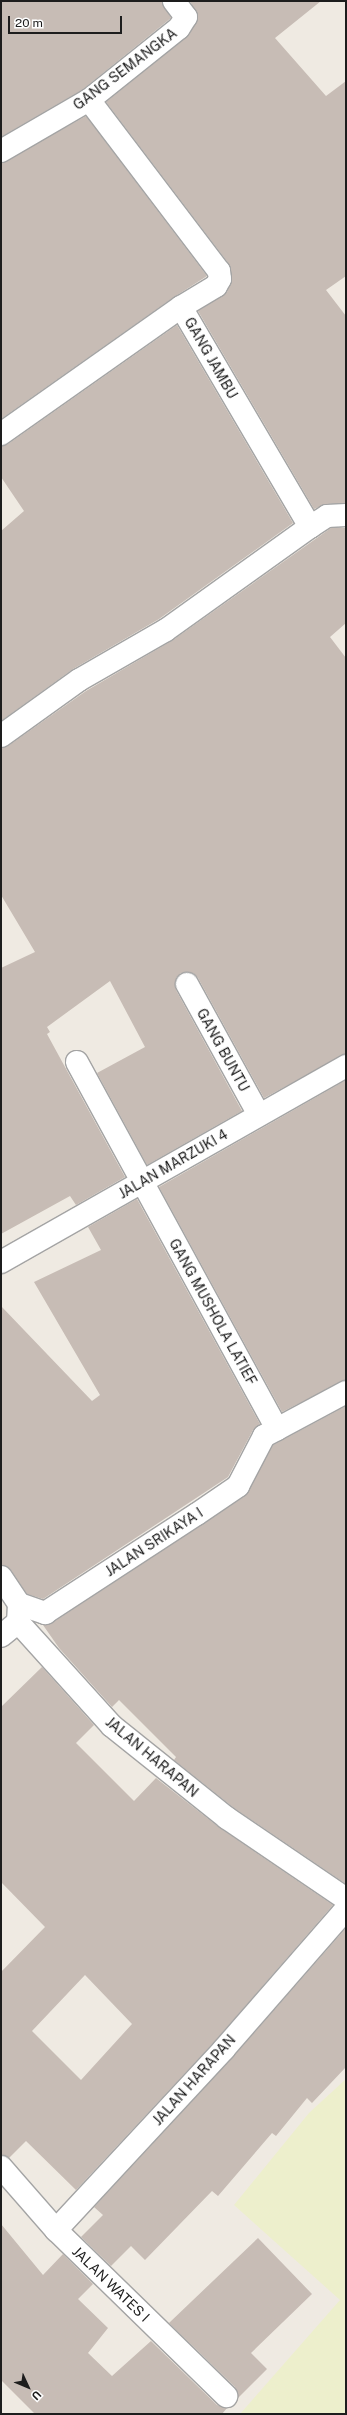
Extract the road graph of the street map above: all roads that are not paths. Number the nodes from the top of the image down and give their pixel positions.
1 (174, 1) edge
2 (89, 100) junction
3 (1, 151) edge
4 (181, 307) junction
5 (1, 434) edge
6 (346, 515) edge
7 (310, 527) junction
8 (1, 736) edge
9 (187, 984) dead end
10 (76, 1062) dead end
11 (346, 1066) edge
12 (259, 1115) junction
13 (142, 1182) junction
14 (1, 1262) edge
15 (346, 1392) edge
16 (271, 1432) junction
17 (1, 1576) edge
18 (18, 1613) junction
19 (1, 1636) edge
20 (346, 1899) edge
21 (346, 1909) edge
22 (1, 2168) edge
23 (56, 2230) junction
24 (226, 2396) dead end

1 - 2 street, GANG SEMANGKA
2 - 3 street, GANG SEMANGKA
2 - 4 street, GANG JAMBU
4 - 5 street
4 - 7 street, GANG JAMBU
6 - 7 street
7 - 8 street
9 - 12 street, GANG BUNTU
10 - 13 street, GANG MUSHOLA LATIEF
11 - 12 street, JALAN MARZUKI 4
12 - 13 street, JALAN MARZUKI 4
13 - 14 street, JALAN MARZUKI 4
13 - 16 street, GANG MUSHOLA LATIEF
15 - 16 street
16 - 18 street, JALAN SRIKAYA I
17 - 18 street, JALAN HARAPAN
18 - 19 street
18 - 20 street, JALAN HARAPAN
21 - 23 street, JALAN HARAPAN
22 - 23 street, JALAN WATES I
23 - 24 street, JALAN WATES I

